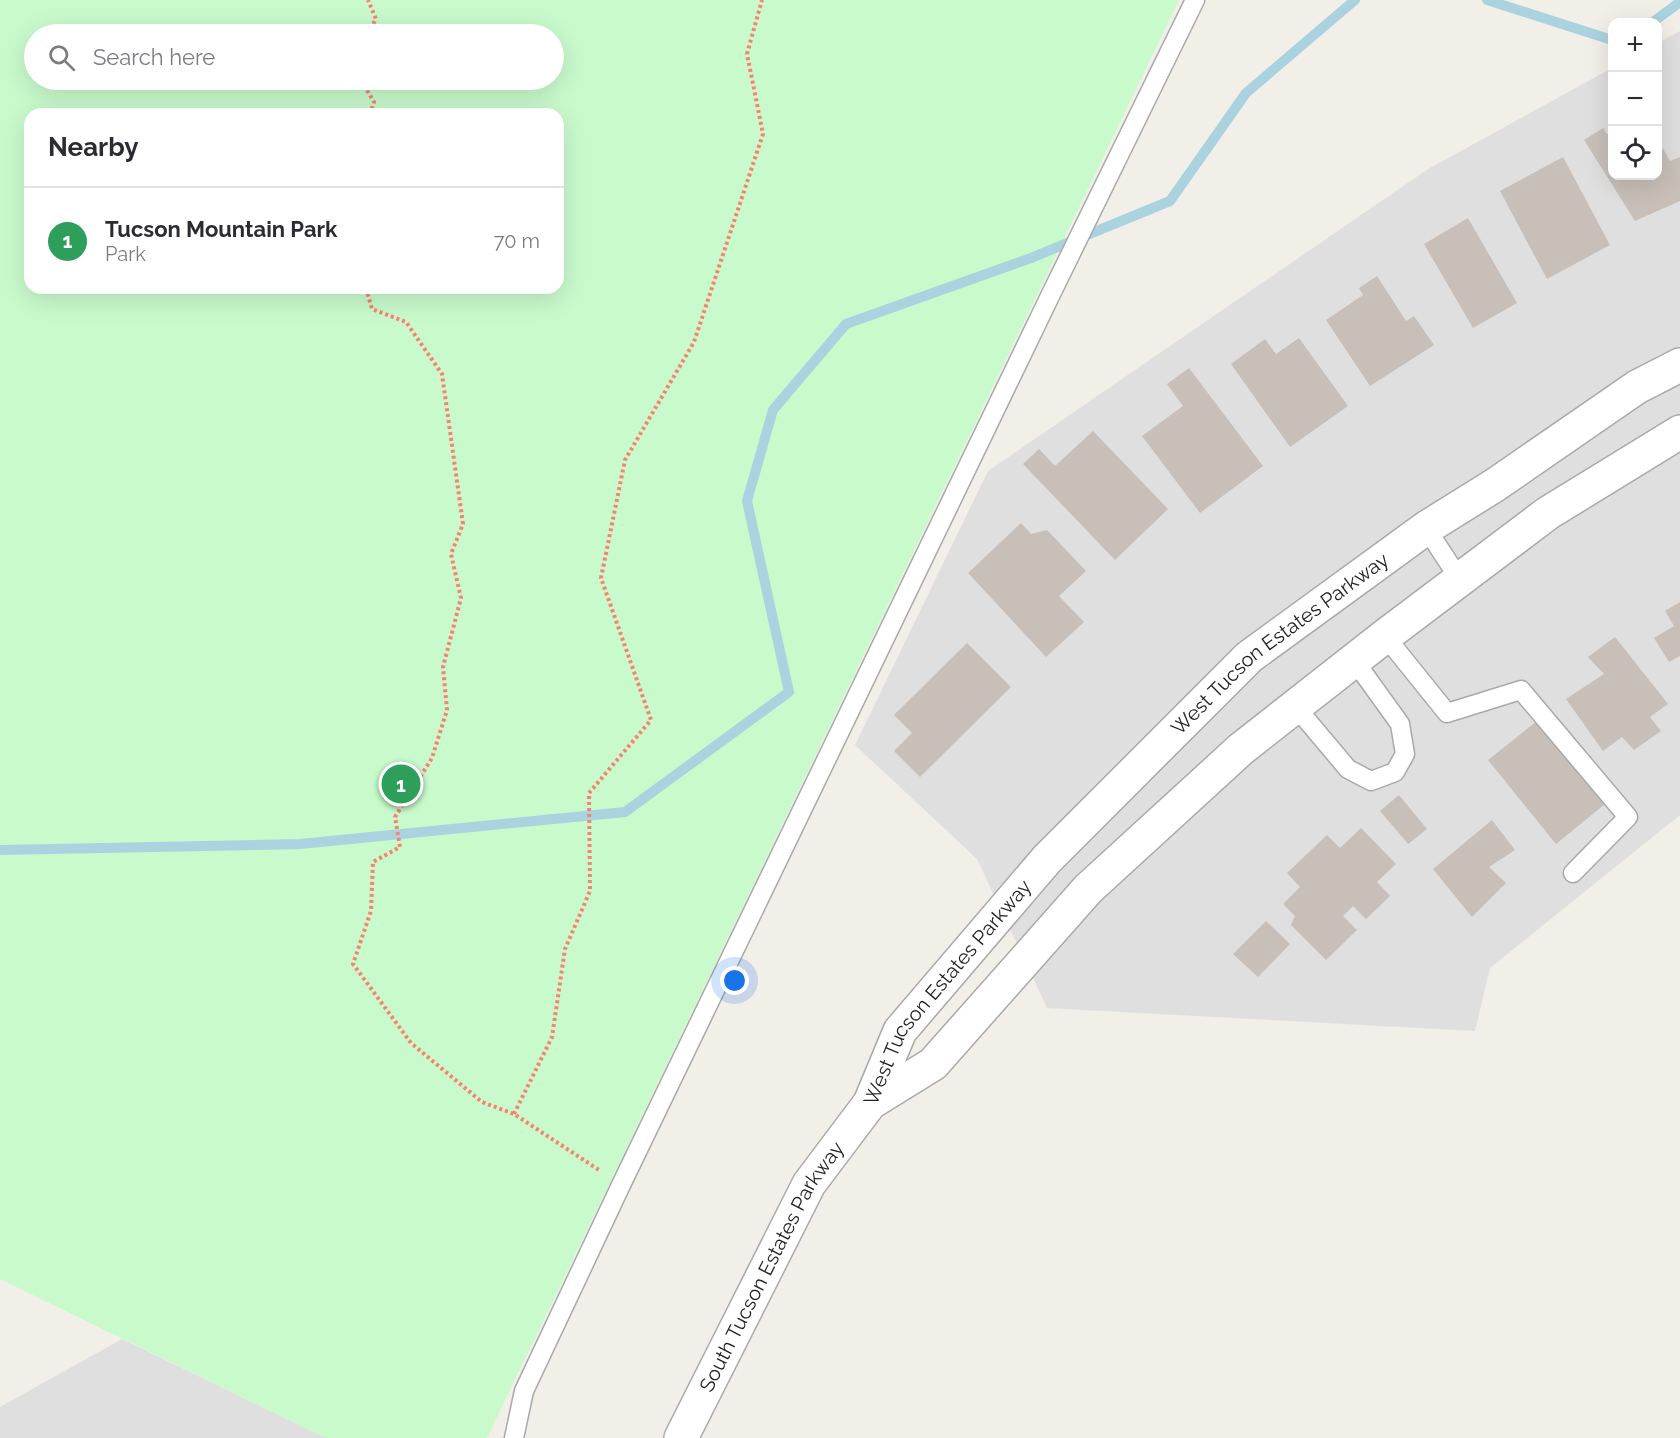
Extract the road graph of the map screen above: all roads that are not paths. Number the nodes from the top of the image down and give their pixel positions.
1 (1195, 0) edge
2 (1680, 365) edge
3 (1680, 432) edge
4 (1426, 528) junction
5 (1460, 580) junction
6 (1384, 636) junction
7 (1354, 660) junction
8 (1295, 706) junction
9 (1573, 873) dead end
10 (870, 1102) junction
11 (514, 1438) edge
12 (681, 1438) edge

1 - 11 lane
2 - 4 street, West Tucson Estates Parkway
3 - 5 street, West Tucson Estates Parkway
4 - 5 lane
4 - 10 street, West Tucson Estates Parkway
5 - 6 street, West Tucson Estates Parkway
6 - 7 street, West Tucson Estates Parkway
6 - 9 lane
7 - 8 street, West Tucson Estates Parkway
7 - 8 lane
8 - 10 street, West Tucson Estates Parkway
10 - 12 street, South Tucson Estates Parkway

